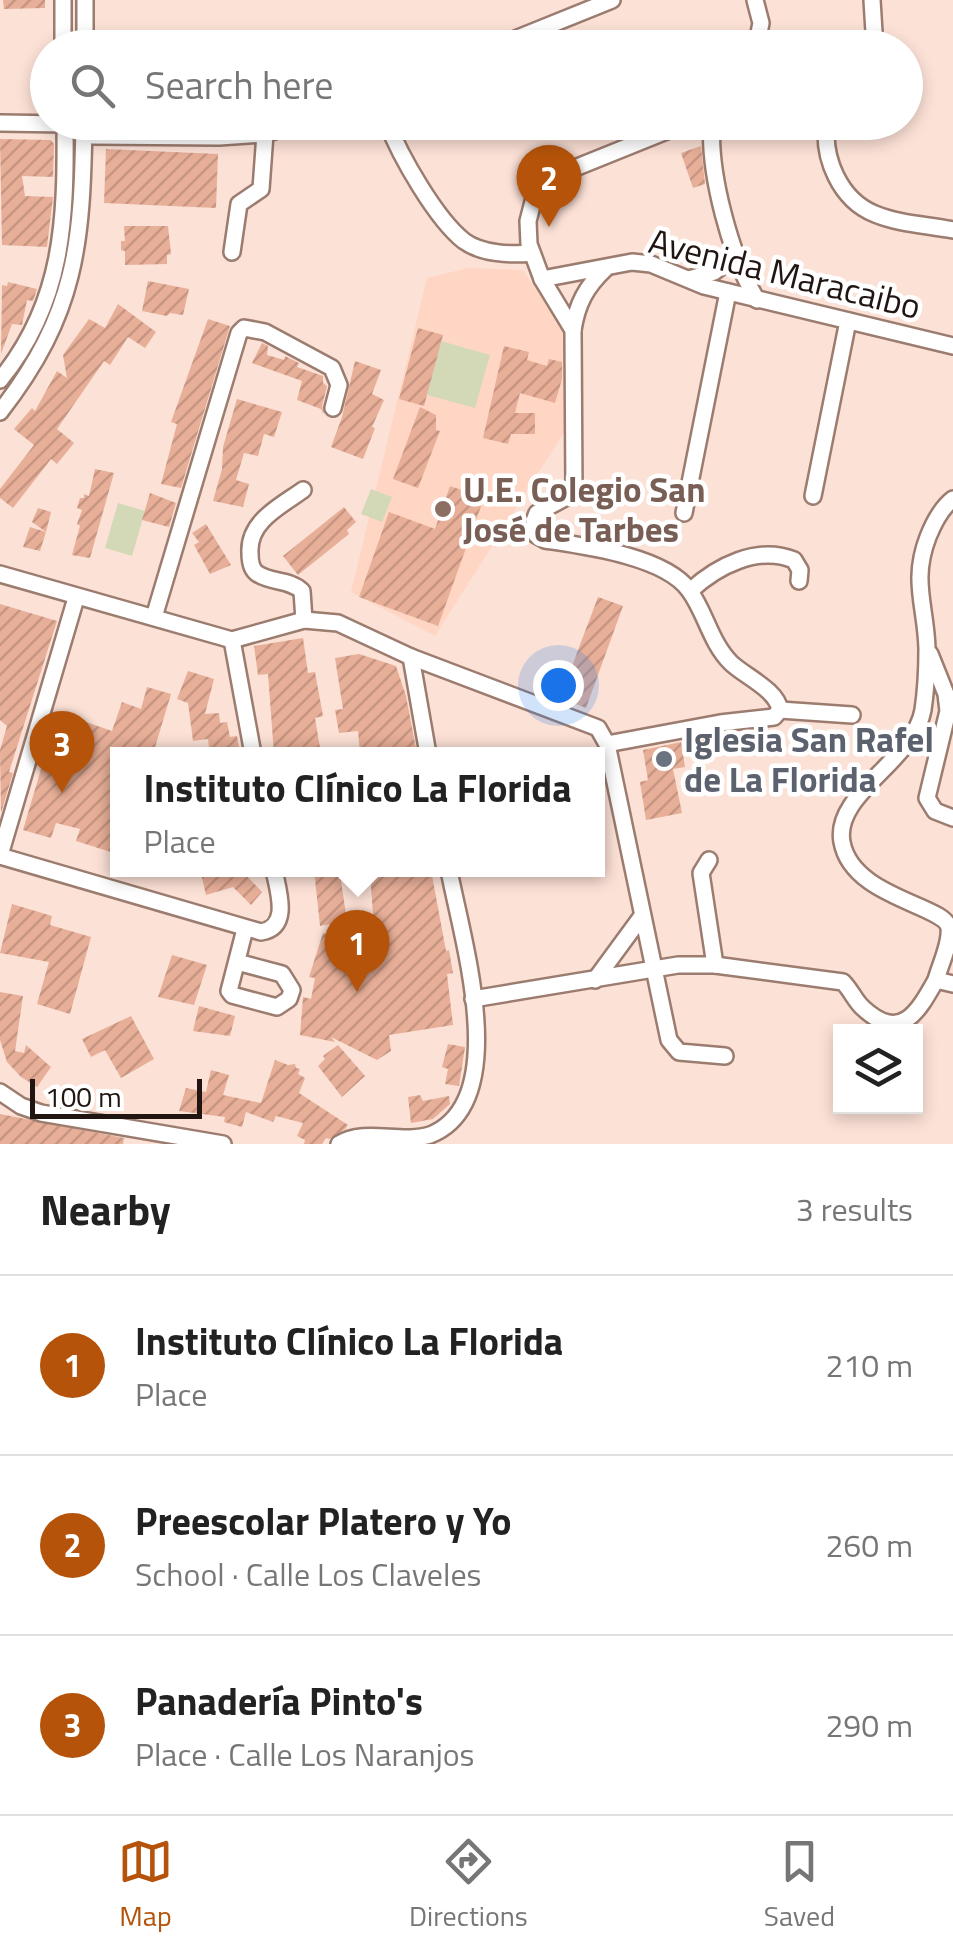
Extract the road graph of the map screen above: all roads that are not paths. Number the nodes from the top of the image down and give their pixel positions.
1 (62, 0) edge
2 (86, 0) edge
3 (612, 0) edge
4 (755, 0) edge
5 (872, 0) edge
6 (63, 30) edge
7 (85, 30) edge
8 (538, 30) edge
9 (760, 30) edge
10 (874, 30) edge
11 (0, 123) edge
12 (30, 123) edge
13 (65, 140) edge
14 (84, 140) edge
15 (265, 140) edge
16 (395, 140) edge
17 (644, 140) edge
18 (714, 140) edge
19 (827, 140) edge
20 (953, 230) edge
21 (232, 252) dead end
22 (532, 253) junction
23 (734, 257) junction
24 (605, 268) junction
25 (542, 279) junction
26 (689, 279) junction
27 (728, 292) junction
28 (757, 300) junction
29 (848, 321) junction
30 (573, 330) junction
31 (953, 346) edge
32 (0, 380) edge
33 (333, 408) dead end
34 (0, 412) edge
35 (304, 490) dead end
36 (813, 496) dead end
37 (953, 499) edge
38 (684, 512) dead end
39 (0, 574) edge
40 (799, 581) dead end
41 (690, 591) junction
42 (76, 598) junction
43 (154, 618) junction
44 (304, 620) junction
45 (232, 640) junction
46 (927, 645) junction
47 (411, 657) junction
48 (780, 710) junction
49 (852, 715) dead end
50 (607, 744) junction
51 (252, 747) edge
52 (427, 747) edge
53 (953, 818) edge
54 (0, 855) edge
55 (710, 860) dead end
56 (275, 877) edge
57 (450, 877) edge
58 (642, 916) junction
59 (245, 928) junction
60 (237, 962) dead end
61 (714, 965) junction
62 (655, 968) junction
63 (595, 980) junction
64 (936, 980) junction
65 (953, 984) edge
66 (472, 999) junction
67 (725, 1056) dead end
68 (0, 1092) edge
69 (223, 1144) edge
70 (339, 1144) edge

1 - 6 street
2 - 7 street
3 - 8 street
4 - 9 street
5 - 10 street
11 - 12 street
13 - 32 street
14 - 34 street
15 - 21 street
16 - 22 street
17 - 22 street
18 - 23 street
19 - 20 street
22 - 25 street
23 - 26 street
23 - 28 street
24 - 25 street, Avenida Maracaibo
24 - 26 street, Avenida Maracaibo
24 - 30 street
25 - 30 street
26 - 27 street, Avenida Maracaibo
27 - 28 street, Avenida Maracaibo
27 - 38 street
28 - 29 street, Avenida Maracaibo
29 - 31 street, Avenida Maracaibo
29 - 36 street
30 - 41 street
33 - 43 street
35 - 44 street
37 - 46 street
39 - 42 street
40 - 41 street
41 - 48 street
42 - 43 street
42 - 54 street
43 - 45 street
44 - 45 street
44 - 47 street
45 - 51 street
46 - 53 street
46 - 64 street
47 - 50 street
47 - 52 street
48 - 49 street
48 - 50 street
50 - 58 street
54 - 59 street
55 - 61 street
56 - 59 street
57 - 66 street
58 - 62 street
58 - 63 street
59 - 60 street
61 - 62 street
61 - 64 street
62 - 63 street
62 - 67 street
63 - 66 street
64 - 65 street
66 - 70 street
68 - 69 street

